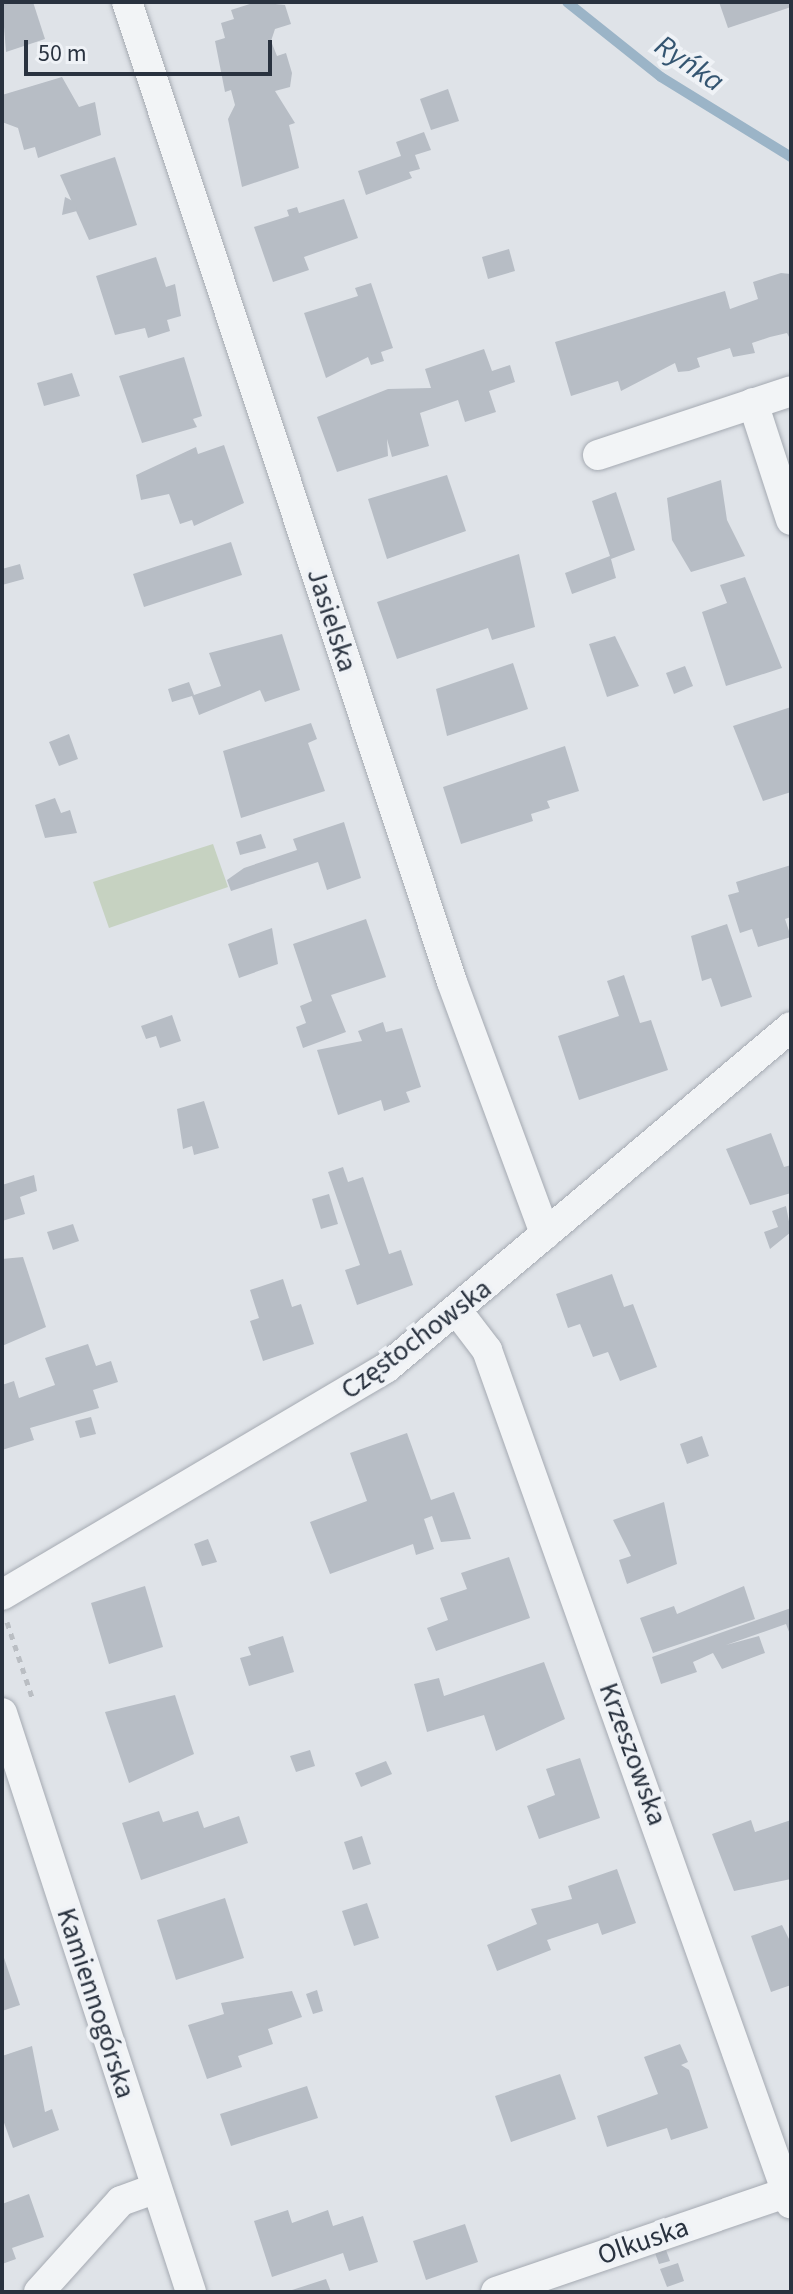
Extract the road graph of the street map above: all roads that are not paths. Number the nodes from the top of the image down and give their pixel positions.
1 (127, 2) edge
2 (791, 391) edge
3 (753, 403) junction
4 (598, 455) dead end
5 (791, 520) edge
6 (791, 1027) edge
7 (545, 1234) junction
8 (458, 1312) junction
9 (2, 1595) edge
10 (2, 1713) edge
11 (156, 2188) junction
12 (790, 2195) edge
13 (39, 2292) edge
14 (191, 2292) edge
15 (496, 2292) edge

1 - 7 street, Jasielska
2 - 3 street
3 - 4 street
3 - 5 street
6 - 7 street, Częstochowska
7 - 8 street, Częstochowska
8 - 9 street, Częstochowska
8 - 12 street, Krzeszowska
10 - 11 street, Kamiennogórska
11 - 13 street
11 - 14 street, Kamiennogórska
12 - 15 street, Olkuska

